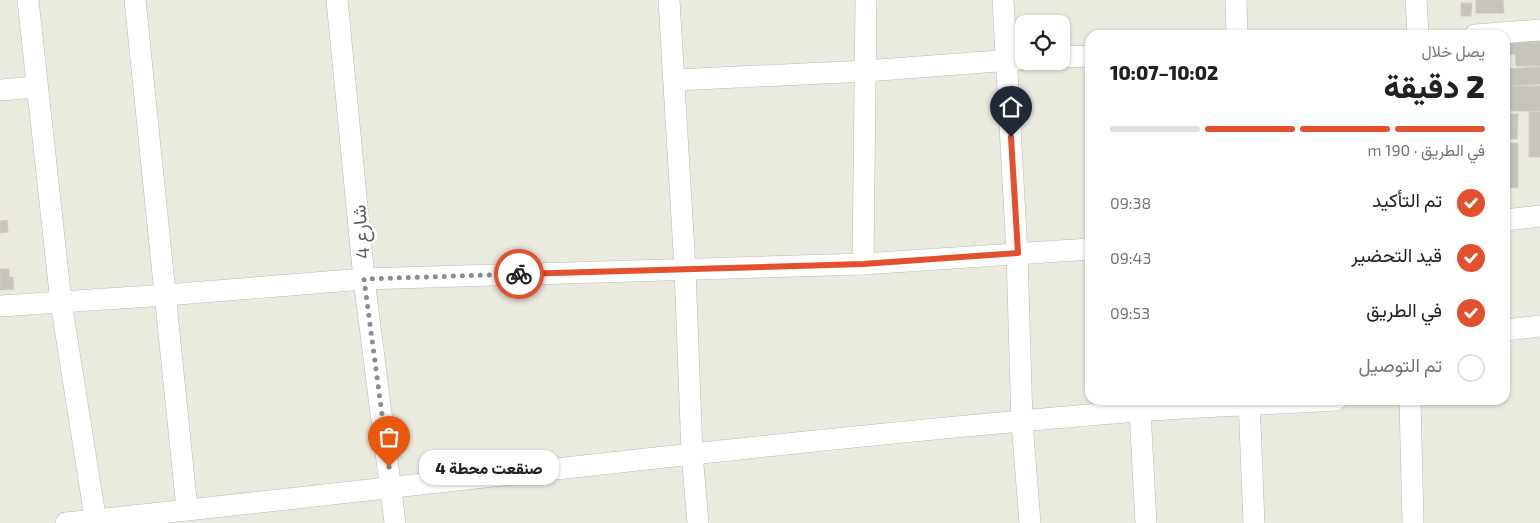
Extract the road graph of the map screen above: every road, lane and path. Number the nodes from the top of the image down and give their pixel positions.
1 (28, 0) edge
2 (135, 0) edge
3 (337, 0) edge
4 (669, 0) edge
5 (866, 0) edge
6 (1003, 0) edge
7 (1236, 0) edge
8 (1416, 0) edge
9 (1237, 30) edge
10 (1418, 30) edge
11 (1540, 30) edge
12 (1510, 32) edge
13 (1085, 56) edge
14 (1070, 57) edge
15 (1015, 59) edge
16 (1015, 70) edge
17 (866, 71) junction
18 (675, 80) junction
19 (38, 87) junction
20 (0, 90) edge
21 (1540, 216) edge
22 (1510, 219) edge
23 (1085, 249) edge
24 (1018, 253) junction
25 (863, 264) junction
26 (685, 270) junction
27 (364, 279) junction
28 (166, 295) junction
29 (61, 302) junction
30 (0, 306) edge
31 (1540, 326) edge
32 (1510, 329) edge
33 (1213, 405) edge
34 (1249, 405) edge
35 (1410, 405) edge
36 (1140, 411) junction
37 (1022, 422) junction
38 (692, 454) junction
39 (392, 486) junction
40 (187, 509) junction
41 (96, 521) edge
42 (66, 523) edge
43 (395, 523) edge
44 (698, 523) edge
45 (1030, 523) edge
46 (1146, 523) edge
47 (1254, 523) edge
48 (1412, 523) edge

1 - 19 street
2 - 28 street
3 - 27 street, شارع 4
4 - 18 street
5 - 17 street
6 - 15 street
7 - 9 street
8 - 10 street
11 - 12 street
13 - 14 street
15 - 17 street
16 - 24 street
17 - 18 street
17 - 25 street
18 - 26 street
19 - 20 street
19 - 29 street
21 - 22 street
23 - 24 street
24 - 25 street
24 - 37 street
25 - 26 street
26 - 27 street
26 - 38 street
27 - 28 street
27 - 39 street, شارع 4
28 - 29 street
28 - 40 street
29 - 30 street
29 - 41 street
31 - 32 street
33 - 36 street
34 - 47 street
35 - 48 street
36 - 37 street
36 - 46 street
37 - 38 street
37 - 45 street
38 - 39 street
38 - 44 street
39 - 40 street
39 - 43 street, شارع 4
40 - 41 street
41 - 42 street

